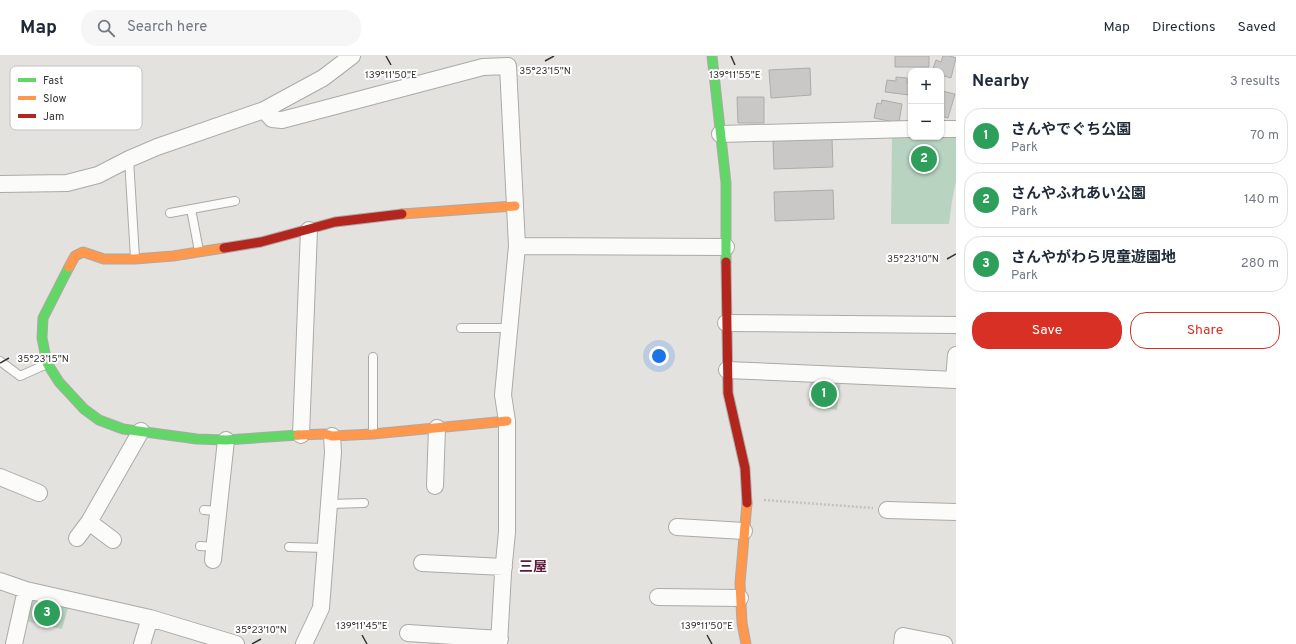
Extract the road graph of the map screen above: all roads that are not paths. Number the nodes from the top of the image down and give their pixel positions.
1 (352, 56) edge
2 (712, 56) edge
3 (264, 110) junction
4 (956, 128) edge
5 (908, 129) edge
6 (944, 129) edge
7 (720, 134) junction
8 (129, 159) junction
9 (0, 184) edge
10 (236, 201) dead end
11 (515, 206) junction
12 (191, 209) junction
13 (170, 213) dead end
14 (309, 230) junction
15 (516, 246) junction
16 (726, 247) junction
17 (199, 251) junction
18 (135, 259) junction
19 (726, 323) junction
20 (956, 325) edge
21 (461, 328) dead end
22 (510, 328) junction
23 (956, 355) edge
24 (373, 357) dead end
25 (0, 361) edge
26 (47, 363) junction
27 (727, 370) junction
28 (955, 380) edge
29 (507, 421) junction
30 (437, 428) junction
31 (141, 431) junction
32 (301, 434) junction
33 (373, 434) junction
34 (332, 436) junction
35 (226, 440) junction
36 (0, 477) edge
37 (435, 486) dead end
38 (39, 493) dead end
39 (364, 503) dead end
40 (330, 504) junction
41 (887, 510) road end
42 (956, 512) edge
43 (89, 522) junction
44 (677, 527) dead end
45 (744, 531) junction
46 (77, 538) dead end
47 (113, 540) dead end
48 (289, 548) dead end
49 (326, 548) junction
50 (209, 551) dead end
51 (422, 563) dead end
52 (504, 567) junction
53 (0, 581) edge
54 (26, 590) junction
55 (658, 596) dead end
56 (740, 598) junction
57 (150, 618) junction
58 (408, 632) dead end
59 (500, 641) edge
60 (14, 644) edge
61 (142, 644) edge
62 (236, 644) edge
63 (304, 644) edge
64 (746, 644) edge
65 (902, 644) edge
66 (944, 644) edge

1 - 3 street
2 - 7 street
3 - 8 street
3 - 11 street
4 - 6 street
5 - 7 street
7 - 16 street
8 - 9 street
8 - 18 lane
10 - 12 lane
11 - 14 street
11 - 15 street
12 - 13 lane
12 - 17 lane
14 - 17 street
14 - 32 street
15 - 16 street
15 - 22 street
16 - 19 street
17 - 18 street
18 - 26 street
19 - 20 street
19 - 27 street
21 - 22 lane
22 - 29 street
23 - 28 street
24 - 33 lane
25 - 26 lane
26 - 31 street
27 - 28 street
27 - 45 street
29 - 30 street
29 - 52 street
30 - 33 street
30 - 37 street
31 - 35 street
31 - 43 street
32 - 34 street
32 - 35 street
33 - 34 street
34 - 40 street
35 - 50 street
36 - 38 street
39 - 40 lane
40 - 49 street
41 - 42 street
43 - 46 street
43 - 47 street
44 - 45 street
45 - 56 street
48 - 49 lane
49 - 63 street
51 - 52 street
52 - 59 street
53 - 54 street
54 - 57 street
54 - 60 street
55 - 56 street
56 - 64 street
57 - 61 street
57 - 62 street
58 - 59 street
65 - 66 street

